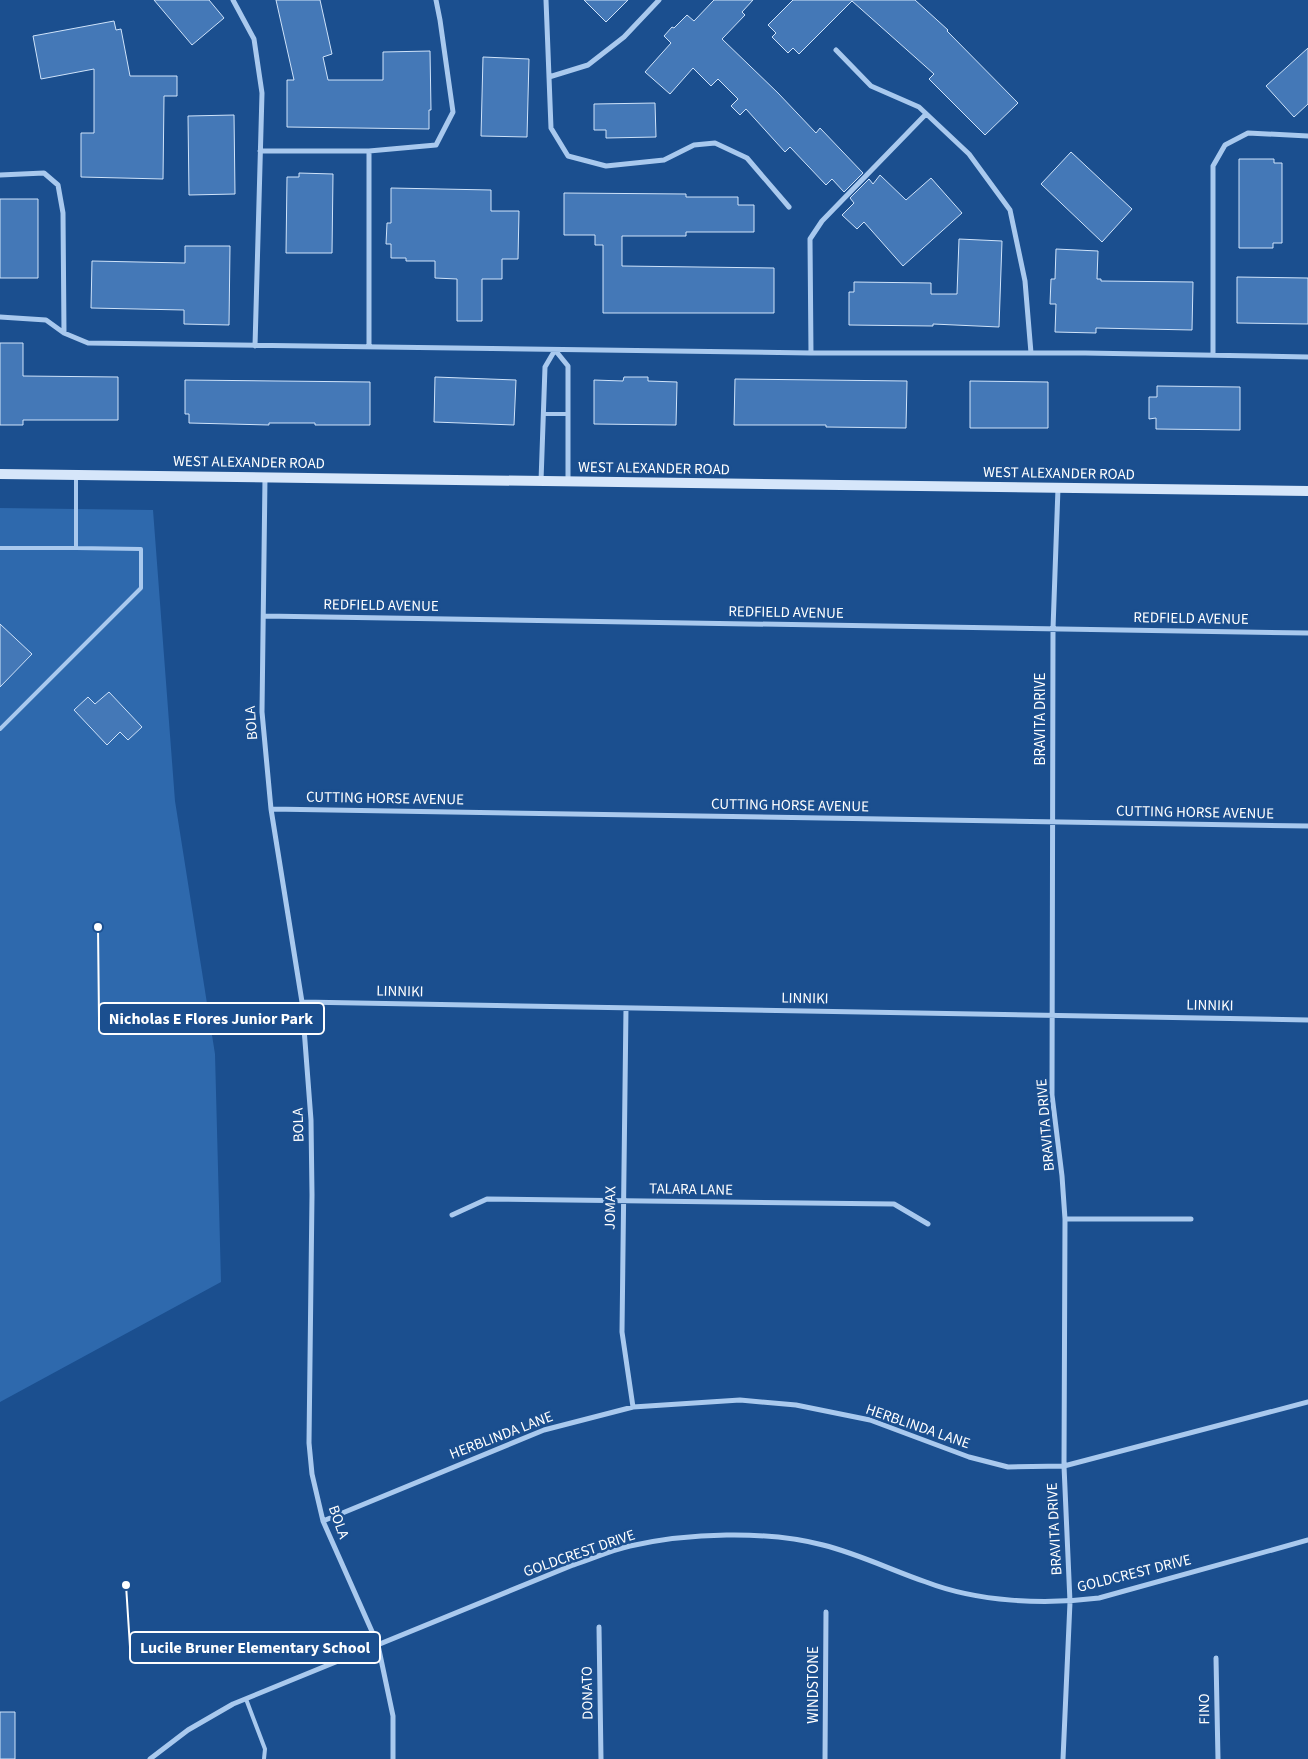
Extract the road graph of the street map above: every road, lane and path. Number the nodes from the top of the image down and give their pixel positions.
1 (233, 0) edge
2 (436, 0) edge
3 (546, 0) edge
4 (660, 0) edge
5 (836, 50) dead end
6 (549, 77) junction
7 (926, 114) junction
8 (1308, 136) edge
9 (260, 151) junction
10 (369, 151) junction
11 (0, 174) edge
12 (789, 207) dead end
13 (0, 317) edge
14 (64, 333) junction
15 (254, 346) junction
16 (369, 348) junction
17 (555, 350) junction
18 (1031, 352) junction
19 (811, 353) junction
20 (1212, 355) junction
21 (1308, 357) edge
22 (543, 414) junction
23 (568, 414) junction
24 (0, 474) edge
25 (76, 474) junction
26 (265, 478) junction
27 (541, 481) junction
28 (568, 481) junction
29 (1058, 488) junction
30 (1308, 491) edge
31 (0, 548) edge
32 (76, 548) junction
33 (264, 616) junction
34 (1053, 629) junction
35 (1308, 633) edge
36 (0, 729) edge
37 (271, 809) junction
38 (1052, 822) junction
39 (1308, 826) edge
40 (302, 1002) junction
41 (626, 1008) junction
42 (1052, 1015) junction
43 (1308, 1020) edge
44 (623, 1201) junction
45 (452, 1215) dead end
46 (1065, 1219) junction
47 (1190, 1219) dead end
48 (928, 1224) dead end
49 (1308, 1402) edge
50 (633, 1407) junction
51 (1064, 1466) junction
52 (323, 1521) junction
53 (1308, 1540) edge
54 (1070, 1602) junction
55 (826, 1612) dead end
56 (599, 1627) dead end
57 (378, 1645) junction
58 (1216, 1658) dead end
59 (246, 1699) junction
60 (150, 1759) edge
61 (264, 1759) edge
62 (393, 1759) edge
63 (601, 1759) edge
64 (825, 1759) edge
65 (1063, 1759) edge
66 (1218, 1759) edge

1 - 9 street
2 - 10 street
3 - 6 street
4 - 6 street
5 - 7 street
6 - 12 street
7 - 18 street
7 - 19 street
8 - 20 street
9 - 10 street
9 - 15 street
10 - 16 street
11 - 14 street
13 - 14 street
14 - 15 street
15 - 16 street
16 - 17 street
17 - 19 street
17 - 22 street
17 - 23 street
18 - 19 street
18 - 20 street
20 - 21 street
22 - 23 lane
22 - 27 street
23 - 28 street
24 - 25 main road, WEST ALEXANDER ROAD
25 - 26 main road, WEST ALEXANDER ROAD
25 - 32 lane
26 - 27 main road, WEST ALEXANDER ROAD
26 - 33 street, BOLA
27 - 28 main road, WEST ALEXANDER ROAD
28 - 29 main road, WEST ALEXANDER ROAD
29 - 30 main road, WEST ALEXANDER ROAD
29 - 34 street, BRAVITA DRIVE
31 - 32 lane
32 - 36 lane
33 - 34 street, REDFIELD AVENUE
33 - 37 street, BOLA
34 - 35 street, REDFIELD AVENUE
34 - 38 street, BRAVITA DRIVE
37 - 38 street, CUTTING HORSE AVENUE
37 - 40 street, BOLA
38 - 39 street, CUTTING HORSE AVENUE
38 - 42 street, BRAVITA DRIVE
40 - 41 street, LINNIKI
40 - 52 street, BOLA
41 - 42 street, LINNIKI
41 - 44 street, JOMAX
42 - 43 street, LINNIKI
42 - 46 street, BRAVITA DRIVE
44 - 45 street, TALARA LANE
44 - 48 street, TALARA LANE
44 - 50 street, JOMAX
46 - 47 street
46 - 51 street, BRAVITA DRIVE
49 - 51 street, HERBLINDA LANE
50 - 51 street, HERBLINDA LANE
50 - 52 street, HERBLINDA LANE
51 - 54 street, BRAVITA DRIVE
52 - 57 street, BOLA
53 - 54 street, GOLDCREST DRIVE
54 - 57 street, GOLDCREST DRIVE
54 - 65 street, BRAVITA DRIVE
55 - 64 street, WINDSTONE
56 - 63 street, DONATO
57 - 59 street, GOLDCREST DRIVE
57 - 62 street, BOLA
58 - 66 street, FINO
59 - 60 street, GOLDCREST DRIVE
59 - 61 lane

